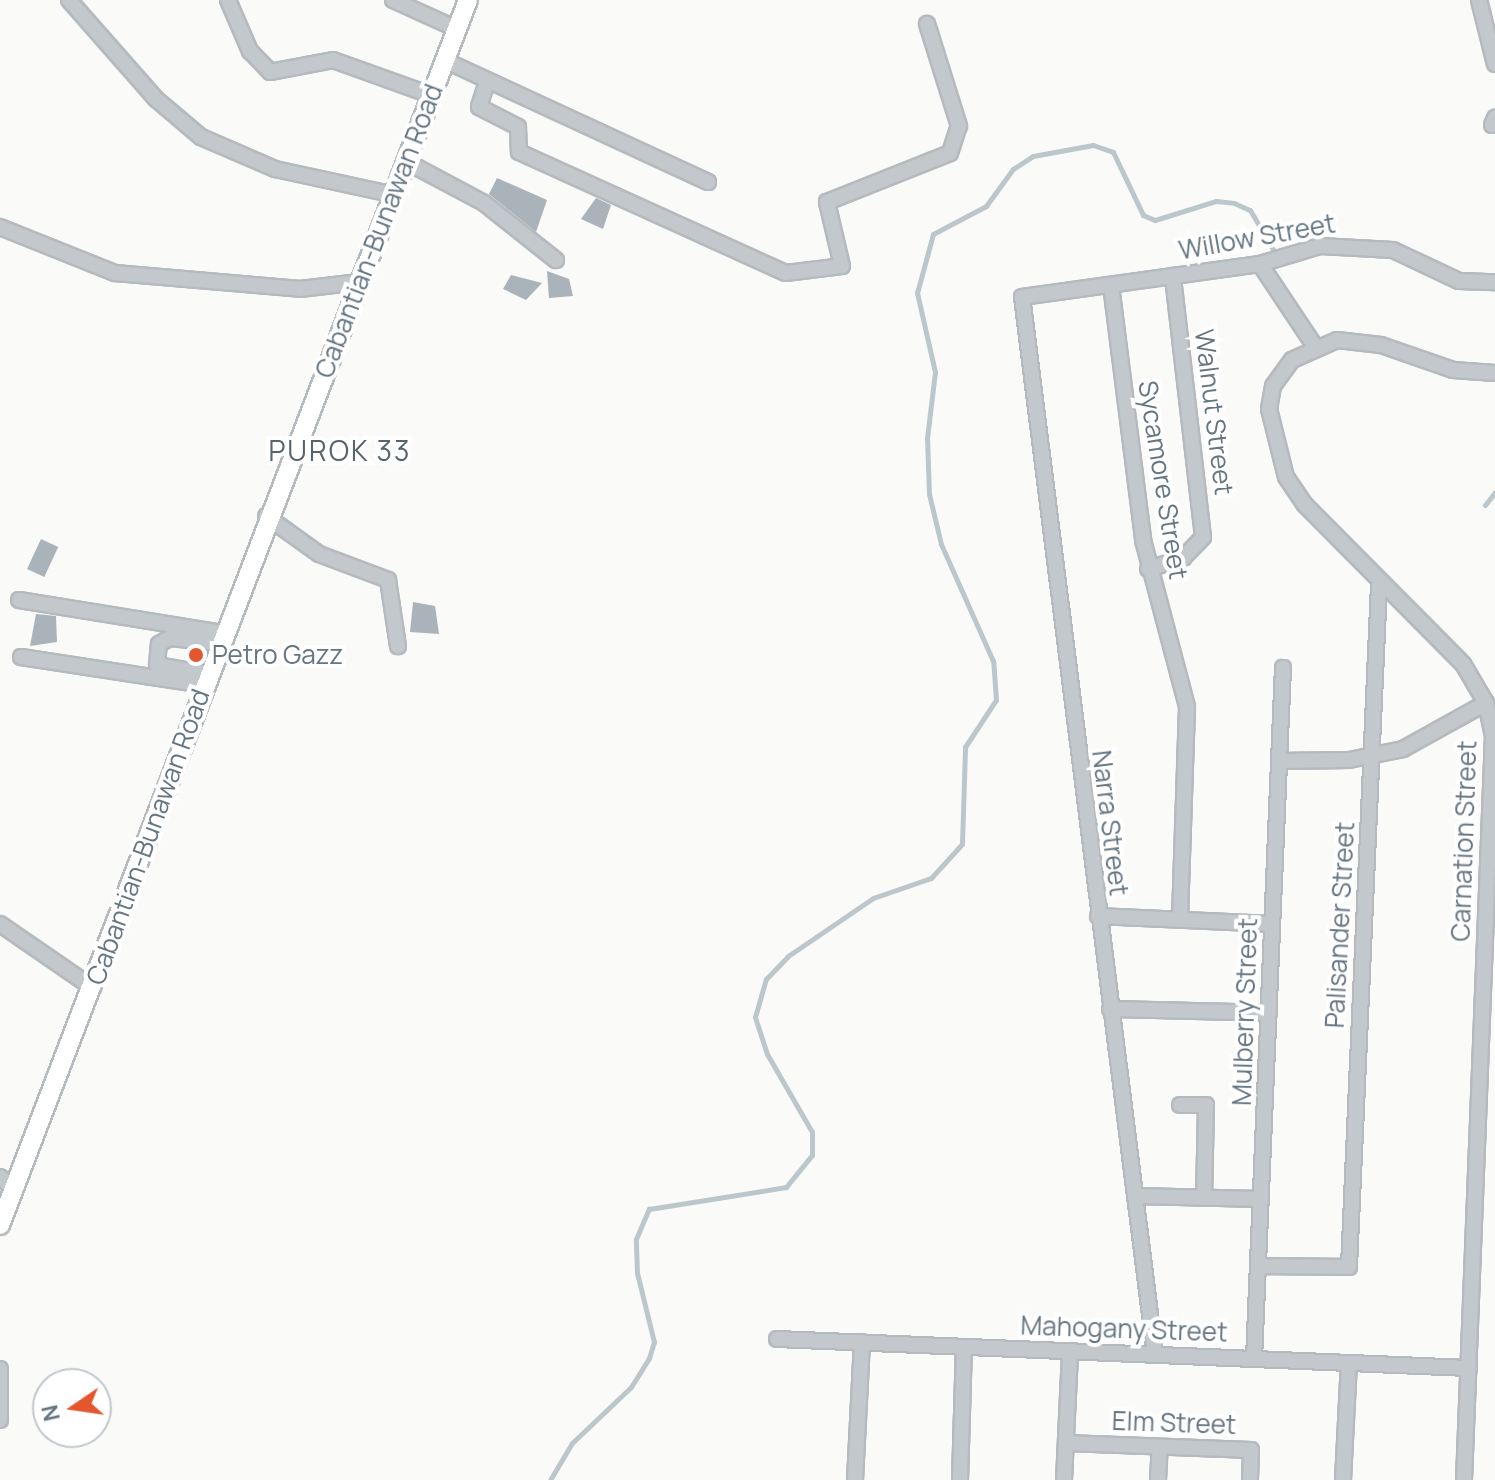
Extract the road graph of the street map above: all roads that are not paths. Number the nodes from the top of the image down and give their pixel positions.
1 (69, 0) edge
2 (228, 0) edge
3 (393, 0) edge
4 (468, 0) edge
5 (1479, 0) edge
6 (1495, 4) edge
7 (1484, 19) junction
8 (927, 24) dead end
9 (457, 29) junction
10 (444, 60) junction
11 (1495, 64) edge
12 (487, 82) junction
13 (431, 95) junction
14 (407, 162) junction
15 (708, 182) dead end
16 (395, 195) junction
17 (0, 227) edge
18 (556, 260) dead end
19 (1260, 264) junction
20 (1173, 276) junction
21 (360, 282) junction
22 (1495, 282) edge
23 (1111, 285) junction
24 (1022, 297) joint
25 (1314, 345) junction
26 (1495, 373) edge
27 (266, 516) junction
28 (1148, 569) junction
29 (1379, 585) junction
30 (19, 600) dead end
31 (220, 638) junction
32 (398, 646) dead end
33 (21, 657) dead end
34 (1283, 668) dead end
35 (205, 680) junction
36 (1486, 703) junction
37 (1494, 736) edge
38 (1372, 757) junction
39 (1279, 761) junction
40 (1098, 916) junction
41 (1180, 920) junction
42 (0, 924) edge
43 (1272, 924) junction
44 (1489, 985) edge
45 (93, 988) junction
46 (1110, 1009) junction
47 (1269, 1013) junction
48 (1180, 1105) dead end
49 (0, 1177) edge
50 (15, 1190) junction
51 (1135, 1196) junction
52 (1204, 1198) junction
53 (1261, 1199) junction
54 (0, 1225) edge
55 (1258, 1266) junction
56 (777, 1339) dead end
57 (862, 1342) junction
58 (964, 1347) junction
59 (1070, 1351) junction
60 (1155, 1354) junction
61 (1254, 1359) junction
62 (1349, 1363) junction
63 (1469, 1368) junction
64 (0, 1369) edge
65 (0, 1420) edge
66 (1066, 1443) junction
67 (1160, 1447) junction
68 (855, 1480) edge
69 (960, 1480) edge
70 (1064, 1480) edge
71 (1158, 1480) edge
72 (1250, 1480) edge
73 (1343, 1480) edge
74 (1464, 1480) edge

1 - 16 street
2 - 13 street
3 - 9 street
4 - 9 main road, Cabantian-Bunawan Road
5 - 7 street
6 - 7 street
7 - 11 street
8 - 12 street
9 - 10 main road, Cabantian-Bunawan Road
10 - 12 street
10 - 13 main road, Cabantian-Bunawan Road
12 - 15 street
13 - 14 main road, Cabantian-Bunawan Road
14 - 16 main road, Cabantian-Bunawan Road
14 - 18 street
16 - 21 main road, Cabantian-Bunawan Road
17 - 21 street
19 - 20 street, Willow Street
19 - 22 street, Willow Street
19 - 25 street
20 - 23 street, Willow Street
20 - 28 street, Walnut Street
21 - 27 main road, Cabantian-Bunawan Road
23 - 24 street, Willow Street
23 - 28 street, Sycamore Street
24 - 40 street, Narra Street
25 - 26 street
25 - 29 street, Carnation Street
27 - 31 main road, Cabantian-Bunawan Road
27 - 32 street
28 - 41 street, Sycamore Street
29 - 36 street, Carnation Street
29 - 38 street, Palisander Street
30 - 31 street
31 - 35 main road, Cabantian-Bunawan Road
31 - 35 street
33 - 35 street
34 - 39 street, Mulberry Street
35 - 45 main road, Cabantian-Bunawan Road
36 - 37 street, Carnation Street
36 - 38 street
37 - 44 street, Carnation Street
38 - 39 street
38 - 55 street, Palisander Street
39 - 43 street, Mulberry Street
40 - 41 street
40 - 46 street, Narra Street
41 - 43 street
42 - 45 street
43 - 47 street, Mulberry Street
44 - 63 street, Carnation Street
45 - 50 main road, Cabantian-Bunawan Road
46 - 47 street
46 - 51 street, Narra Street
47 - 53 street, Mulberry Street
48 - 52 street
49 - 50 street
50 - 54 main road, Cabantian-Bunawan Road
51 - 52 street
51 - 60 street, Narra Street
52 - 53 street
53 - 55 street, Mulberry Street
55 - 61 street, Mulberry Street
56 - 57 street, Mahogany Street
57 - 58 street, Mahogany Street
57 - 68 street
58 - 59 street, Mahogany Street
58 - 69 street
59 - 60 street, Mahogany Street
59 - 66 street
60 - 61 street, Mahogany Street
61 - 62 street, Mahogany Street
62 - 63 street, Mahogany Street
62 - 73 street
63 - 74 street, Carnation Street
64 - 65 street
66 - 67 street, Elm Street
66 - 70 street
67 - 71 street
67 - 72 street, Elm Street

